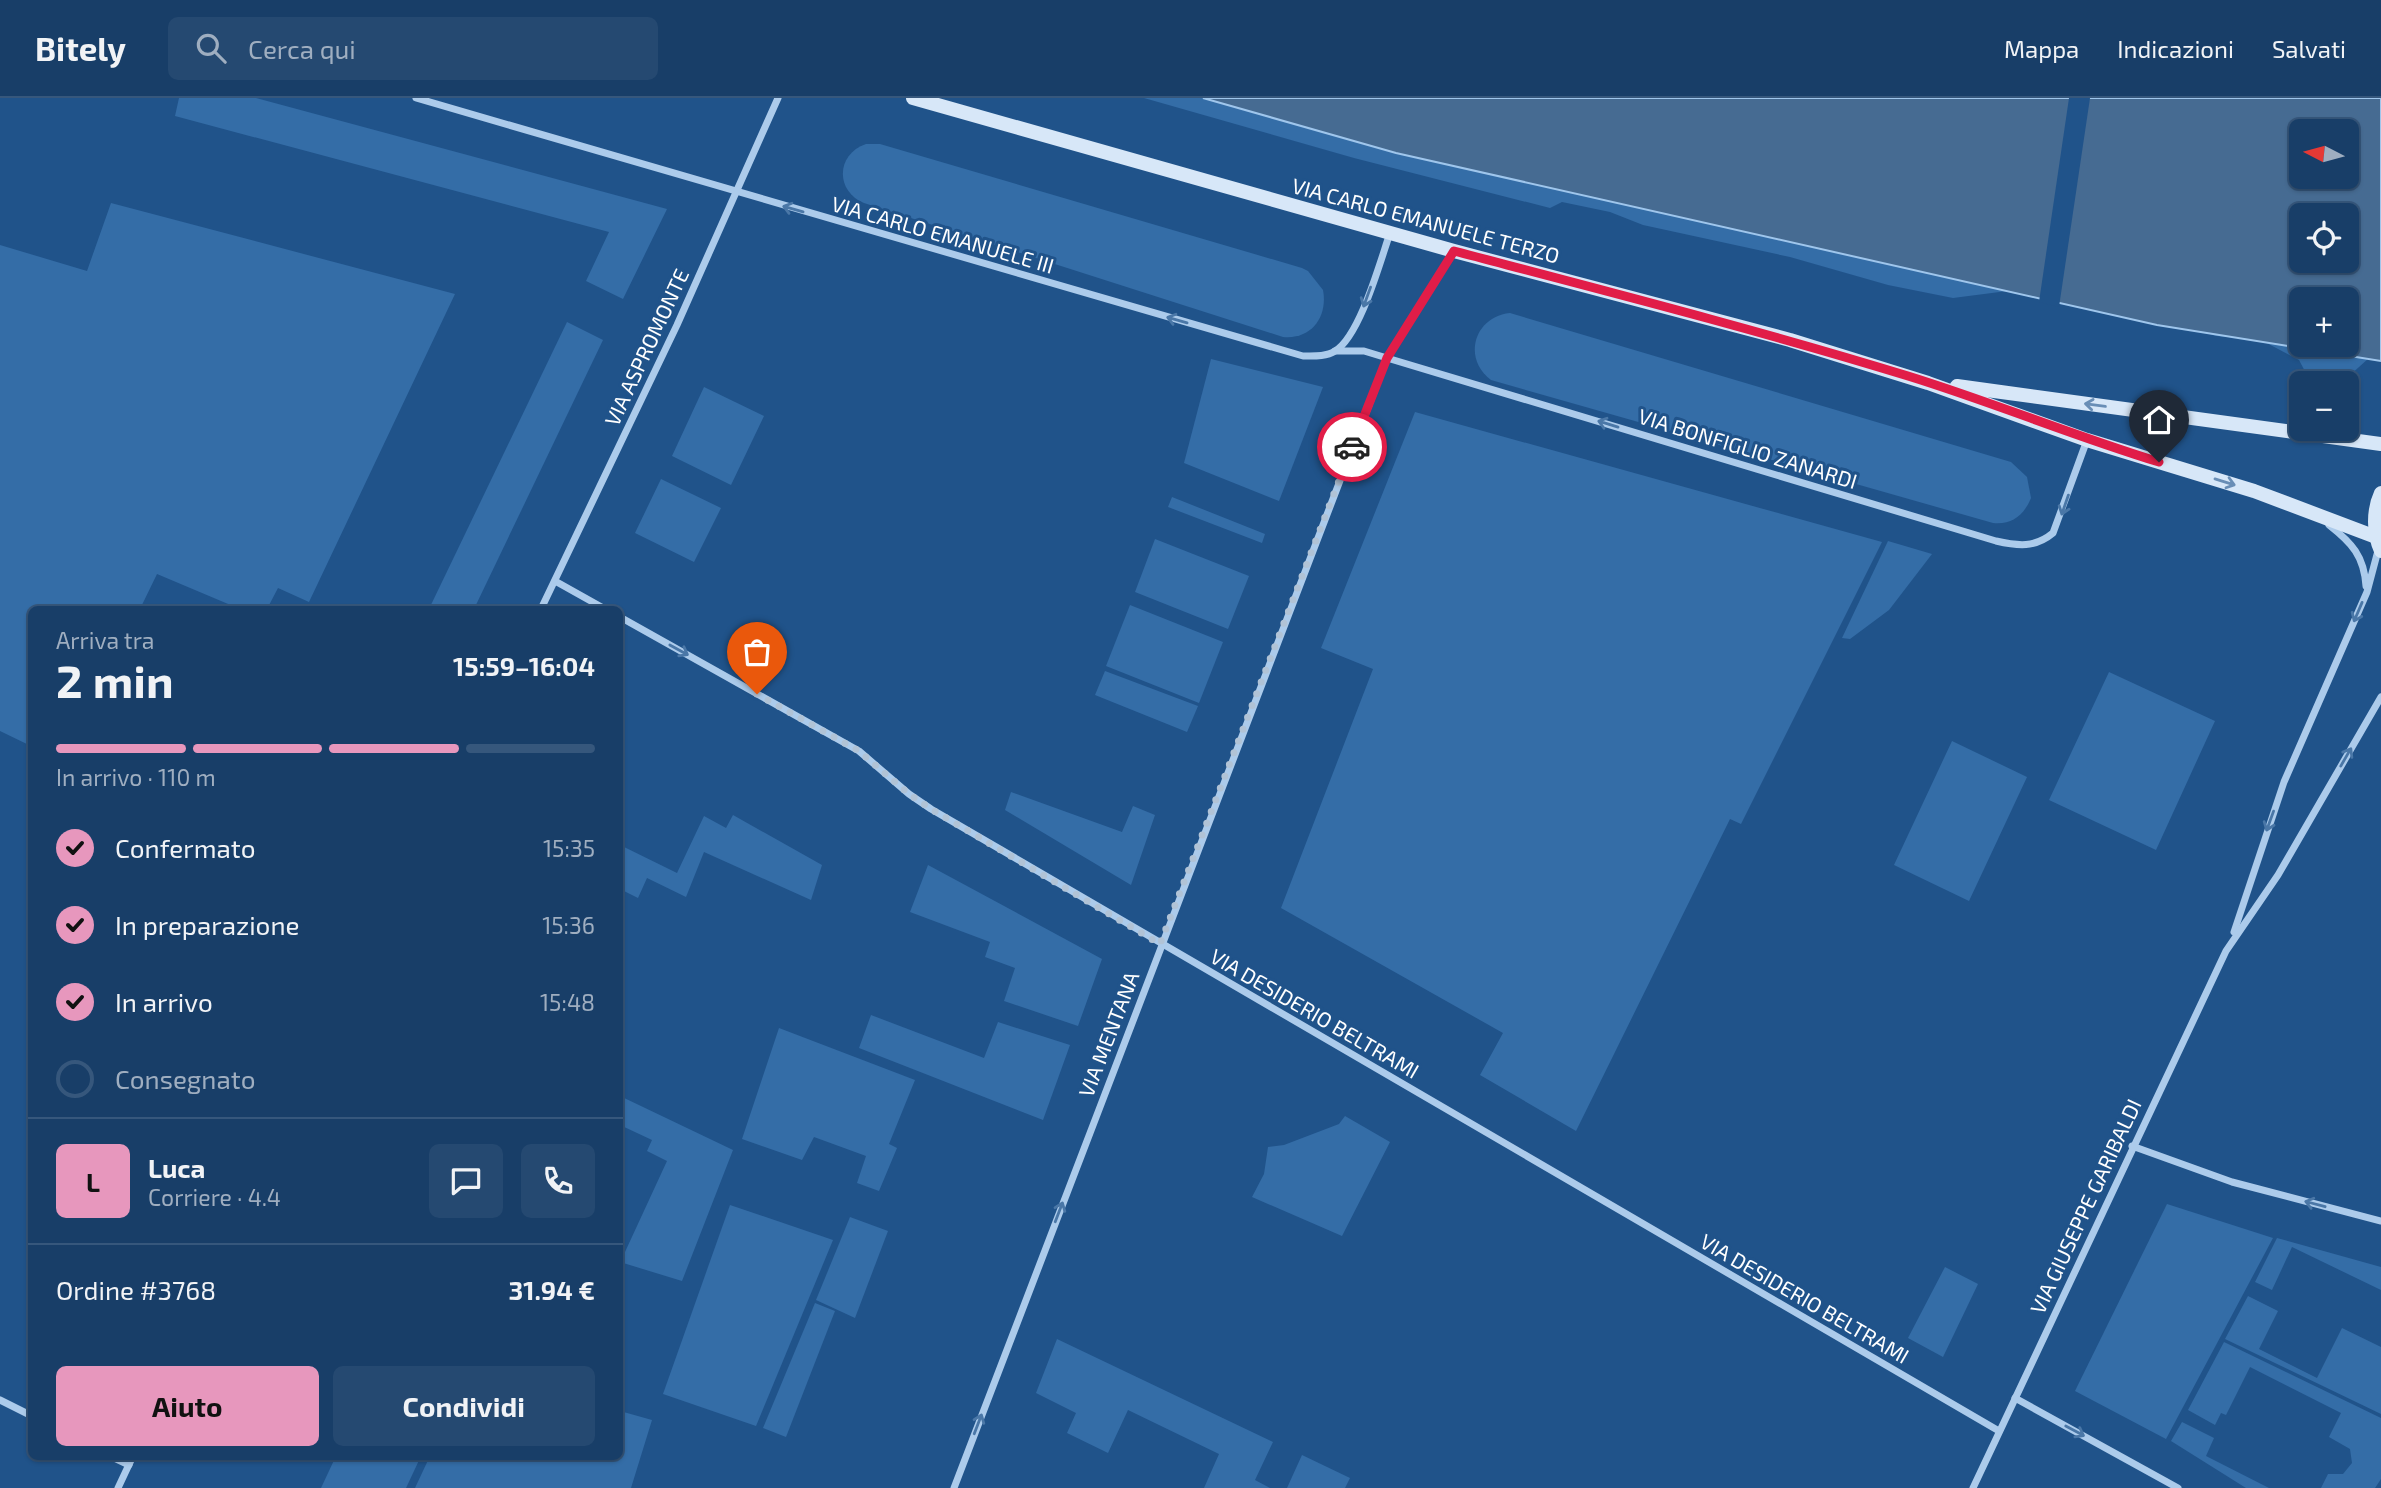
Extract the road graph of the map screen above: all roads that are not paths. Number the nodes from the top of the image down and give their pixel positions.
1 (416, 98) edge
2 (778, 98) edge
3 (913, 98) edge
4 (736, 192) junction
5 (1390, 233) junction
6 (1454, 251) junction
7 (1335, 351) junction
8 (1387, 358) junction
9 (1928, 383) junction
10 (2087, 440) junction
11 (2381, 444) edge
12 (2381, 493) edge
13 (2318, 515) junction
14 (2379, 545) edge
15 (555, 581) junction
16 (2367, 592) junction
17 (542, 606) edge
18 (600, 606) edge
19 (623, 619) edge
20 (2381, 697) edge
21 (2232, 939) junction
22 (1160, 944) junction
23 (2132, 1146) junction
24 (2381, 1221) edge
25 (2015, 1398) junction
26 (0, 1400) edge
27 (28, 1414) edge
28 (1999, 1430) junction
29 (118, 1460) edge
30 (131, 1460) edge
31 (129, 1465) junction
32 (118, 1488) edge
33 (954, 1488) edge
34 (1973, 1488) edge
35 (2178, 1488) edge

1 - 4 street, VIA CARLO EMANUELE III
2 - 4 street, VIA ASPROMONTE
3 - 5 main road, VIA CARLO EMANUELE TERZO
7 -> 4 street, VIA CARLO EMANUELE III
4 - 15 street, VIA ASPROMONTE
5 - 6 main road, VIA CARLO EMANUELE TERZO
5 -> 7 street
6 - 8 street, VIA MENTANA
6 - 9 main road, VIA CARLO EMANUELE TERZO
7 - 8 street, VIA BONFIGLIO ZANARDI
10 -> 8 street, VIA BONFIGLIO ZANARDI
8 - 22 street, VIA MENTANA
9 - 10 main road, VIA CARLO EMANUELE TERZO
11 -> 9 main road, VIA CARLO EMANUELE TERZO
10 -> 13 main road, VIA CARLO EMANUELE TERZO
12 - 14 main road
13 - 14 main road, VIA CARLO EMANUELE TERZO
13 - 16 street
14 - 16 street, VIA GIUSEPPE GARIBALDI
15 - 17 street, VIA ASPROMONTE
15 - 18 street
16 -> 21 street, VIA GIUSEPPE GARIBALDI
19 -> 22 street, VIA DESIDERIO BELTRAMI
21 -> 20 street, VIA GIUSEPPE GARIBALDI
21 - 23 street, VIA GIUSEPPE GARIBALDI
22 - 28 street, VIA DESIDERIO BELTRAMI
33 -> 22 street, VIA MENTANA
24 -> 23 street
23 - 25 street, VIA GIUSEPPE GARIBALDI
25 - 28 street, VIA GIUSEPPE GARIBALDI
25 -> 35 street
26 - 27 street
28 - 34 street, VIA GIUSEPPE GARIBALDI
29 - 31 street
30 - 31 street
31 - 32 street

